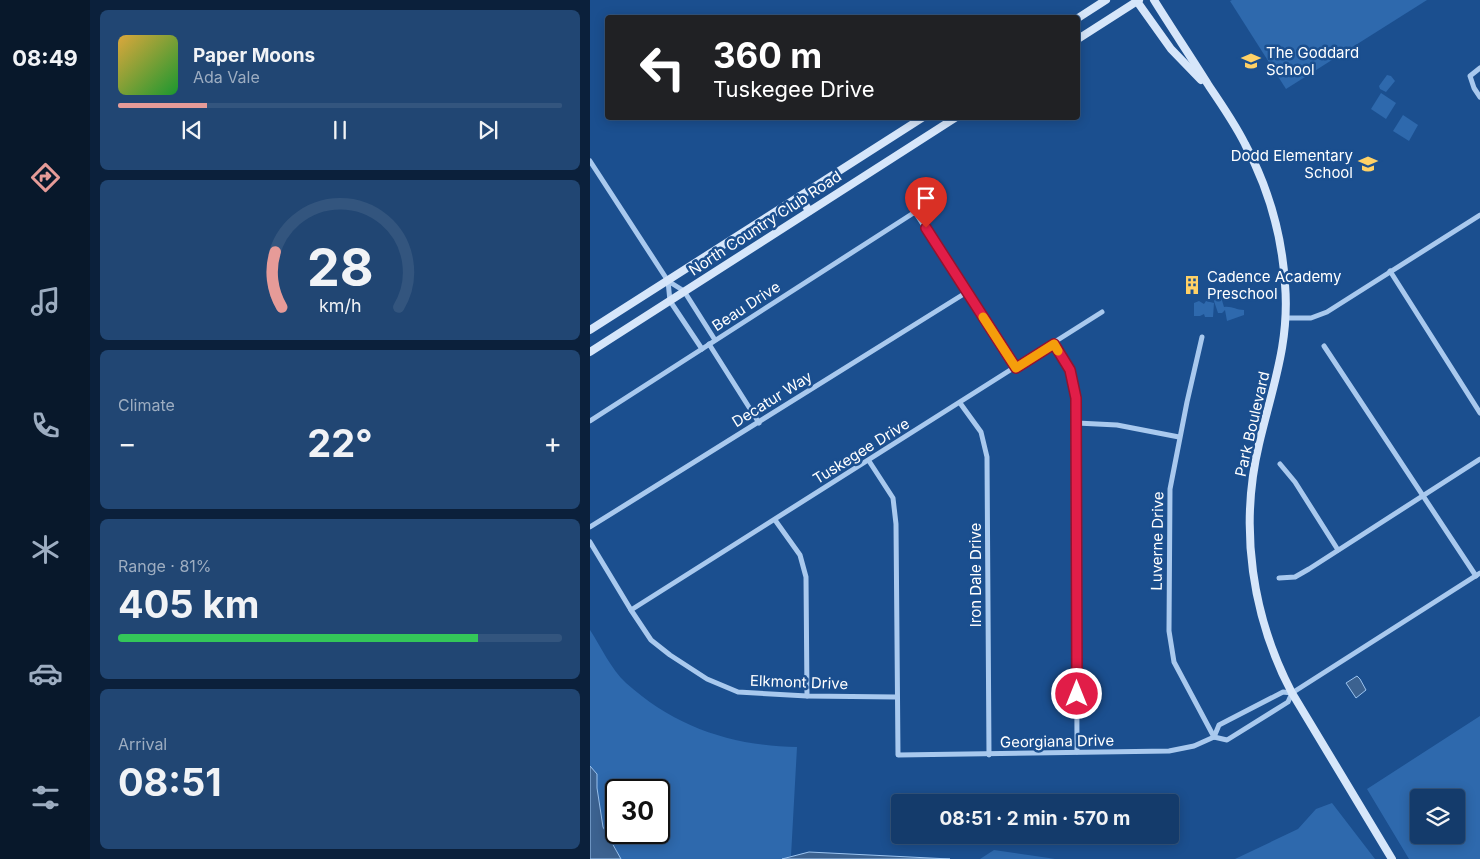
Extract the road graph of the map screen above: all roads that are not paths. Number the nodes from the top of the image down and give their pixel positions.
1 (1106, 0) edge
2 (1137, 0) edge
3 (1154, 0) edge
4 (1080, 17) edge
5 (1080, 38) edge
6 (1480, 68) edge
7 (1216, 96) junction
8 (1480, 97) edge
9 (919, 120) edge
10 (952, 120) edge
11 (590, 161) edge
12 (800, 196) junction
13 (809, 211) junction
14 (1480, 215) edge
15 (1390, 271) junction
16 (668, 281) junction
17 (684, 291) junction
18 (967, 292) junction
19 (670, 301) junction
20 (1102, 312) dead end
21 (1286, 318) junction
22 (590, 330) edge
23 (1202, 337) dead end
24 (715, 340) junction
25 (709, 344) junction
26 (1054, 344) junction
27 (1324, 346) dead end
28 (702, 349) junction
29 (590, 352) edge
30 (1016, 368) junction
31 (960, 403) junction
32 (1480, 413) edge
33 (590, 420) edge
34 (759, 423) junction
35 (1077, 423) junction
36 (1179, 437) junction
37 (1480, 459) edge
38 (869, 460) junction
39 (1280, 464) dead end
40 (1423, 496) junction
41 (776, 520) junction
42 (590, 527) edge
43 (590, 542) edge
44 (1338, 550) junction
45 (1478, 575) edge
46 (1279, 578) dead end
47 (631, 610) junction
48 (1292, 694) junction
49 (807, 696) junction
50 (896, 698) junction
51 (1214, 737) junction
52 (1077, 752) junction
53 (989, 754) junction
54 (1392, 859) edge

1 - 4 main road
2 - 5 main road
2 - 7 main road, Park Boulevard
3 - 7 main road, Park Boulevard
6 - 8 street
7 - 21 main road, Park Boulevard
9 - 12 main road
10 - 13 main road, North Country Club Road
11 - 16 street
12 - 13 main road
12 - 16 main road
13 - 17 main road, North Country Club Road
14 - 15 street
15 - 21 street
15 - 32 street
16 - 17 street
16 - 19 street
16 - 22 main road
17 - 19 main road, North Country Club Road
17 - 24 street
18 - 24 street, Beau Drive
18 - 30 street
18 - 34 street, Decatur Way
19 - 28 street
19 - 29 main road, North Country Club Road
20 - 26 street, Tuskegee Drive
21 - 48 main road, Park Boulevard
23 - 36 street, Luverne Drive
24 - 25 street, Beau Drive
25 - 28 street, Beau Drive
25 - 34 street
26 - 30 street, Tuskegee Drive
26 - 35 street
27 - 40 street
28 - 33 street, Beau Drive
30 - 31 street, Tuskegee Drive
31 - 38 street, Tuskegee Drive
31 - 53 street, Iron Dale Drive
34 - 42 street, Decatur Way
35 - 36 street
35 - 52 street
36 - 51 street, Luverne Drive
37 - 40 street
38 - 41 street, Tuskegee Drive
38 - 50 street
39 - 44 street
40 - 44 street
40 - 45 street
41 - 47 street, Tuskegee Drive
41 - 49 street
43 - 47 street, Elkmont Drive
44 - 46 street
45 - 48 street
47 - 49 street, Elkmont Drive
48 - 51 street, Georgiana Drive
48 - 51 street, Georgiana Drive
48 - 54 main road, Park Boulevard
49 - 50 street, Elkmont Drive
50 - 53 street, Georgiana Drive
51 - 52 street, Georgiana Drive
52 - 53 street, Georgiana Drive

